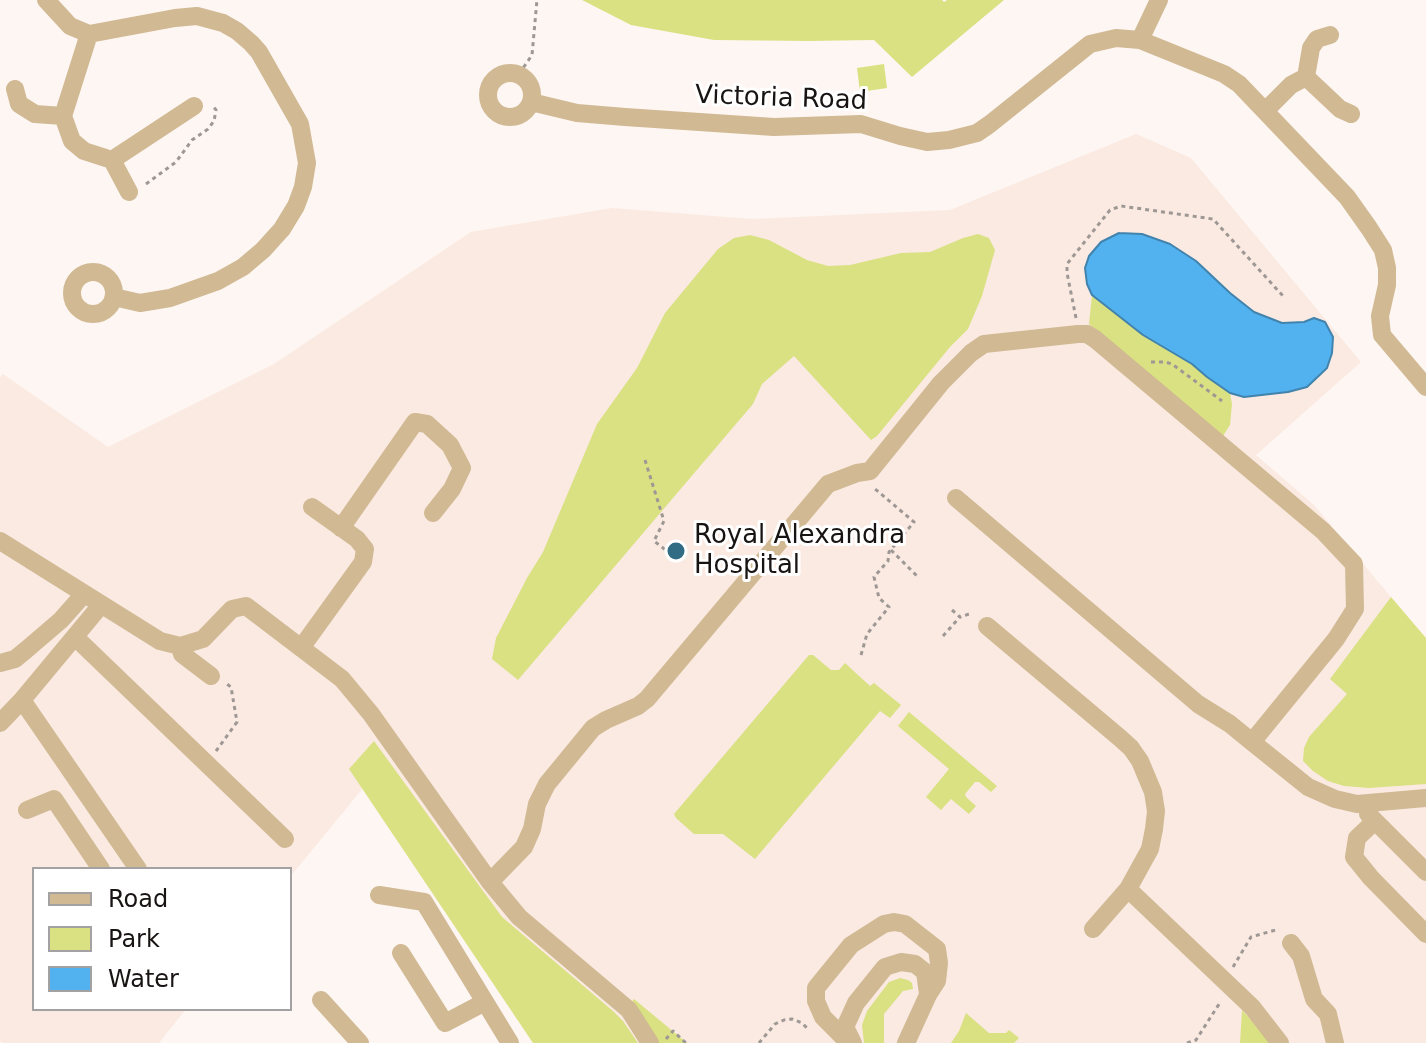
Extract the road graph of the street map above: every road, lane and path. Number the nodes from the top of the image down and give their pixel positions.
1 (46, 0) edge
2 (537, 0) edge
3 (1159, 0) edge
4 (89, 34) junction
5 (1330, 35) dead end
6 (1140, 40) junction
7 (519, 74) junction
8 (1306, 77) junction
9 (15, 89) dead end
10 (531, 102) junction
11 (194, 106) joint
12 (1265, 111) junction
13 (1351, 114) dead end
14 (63, 116) junction
15 (112, 160) junction
16 (129, 192) joint
17 (1283, 296) dead end
18 (114, 297) dead end
19 (1078, 334) junction
20 (1145, 362) dead end
21 (1426, 387) edge
22 (1222, 401) dead end
23 (645, 460) dead end
24 (857, 473) junction
25 (956, 498) dead end
26 (312, 507) dead end
27 (433, 513) dead end
28 (341, 528) junction
29 (0, 541) edge
30 (891, 550) junction
31 (667, 551) dead end
32 (918, 577) dead end
33 (84, 594) junction
34 (101, 605) junction
35 (952, 610) dead end
36 (960, 617) junction
37 (987, 626) joint
38 (943, 636) dead end
39 (75, 637) junction
40 (180, 646) junction
41 (301, 648) junction
42 (861, 655) dead end
43 (0, 663) edge
44 (211, 676) joint
45 (22, 700) junction
46 (0, 723) edge
47 (1252, 742) junction
48 (207, 764) junction
49 (1426, 798) edge
50 (1357, 804) junction
51 (27, 810) dead end
52 (1375, 821) junction
53 (285, 839) dead end
54 (100, 867) edge
55 (137, 867) edge
56 (1426, 872) edge
57 (490, 882) junction
58 (1128, 889) junction
59 (379, 895) dead end
60 (1093, 929) dead end
61 (1426, 934) edge
62 (1291, 943) joint
63 (401, 953) dead end
64 (1227, 983) junction
65 (928, 995) junction
66 (321, 1000) dead end
67 (485, 1002) junction
68 (812, 1033) dead end
69 (360, 1043) edge
70 (510, 1043) edge
71 (650, 1043) edge
72 (662, 1043) edge
73 (686, 1043) edge
74 (759, 1043) edge
75 (851, 1043) edge
76 (906, 1043) edge
77 (1187, 1043) edge
78 (1280, 1043) edge
79 (1335, 1043) edge

1 - 4 street
2 - 7 path
3 - 6 street
4 - 14 street
4 - 18 street
5 - 8 street
6 - 10 street, Victoria Road
6 - 12 street, Victoria Road
7 - 10 street
7 - 10 street
8 - 12 street
8 - 13 street
9 - 14 street
11 - 15 street
11 - 16 path
12 - 21 street, Victoria Road
14 - 15 street
15 - 16 street
17 - 19 path
19 - 24 street
19 - 47 street
20 - 22 path
23 - 31 path
24 - 30 path
24 - 57 street
25 - 47 street
26 - 28 street
27 - 28 street
28 - 41 street
29 - 33 street
30 - 32 path
30 - 42 path
33 - 34 street
33 - 43 street
34 - 39 street
34 - 40 street
35 - 36 path
36 - 37 path
36 - 38 path
37 - 58 street
39 - 45 street
39 - 48 street
40 - 41 street
40 - 44 street
41 - 57 street
44 - 48 path
45 - 46 street
45 - 55 street
47 - 50 street
48 - 53 street
49 - 50 street
50 - 52 street
51 - 54 street
52 - 56 street
52 - 61 street
57 - 71 street
58 - 60 street
58 - 64 street
59 - 67 street
62 - 64 path
62 - 79 street
63 - 67 street
64 - 77 path
64 - 78 street
65 - 75 street
65 - 75 street
65 - 76 street
66 - 69 street
67 - 70 street
68 - 74 path
72 - 73 path

